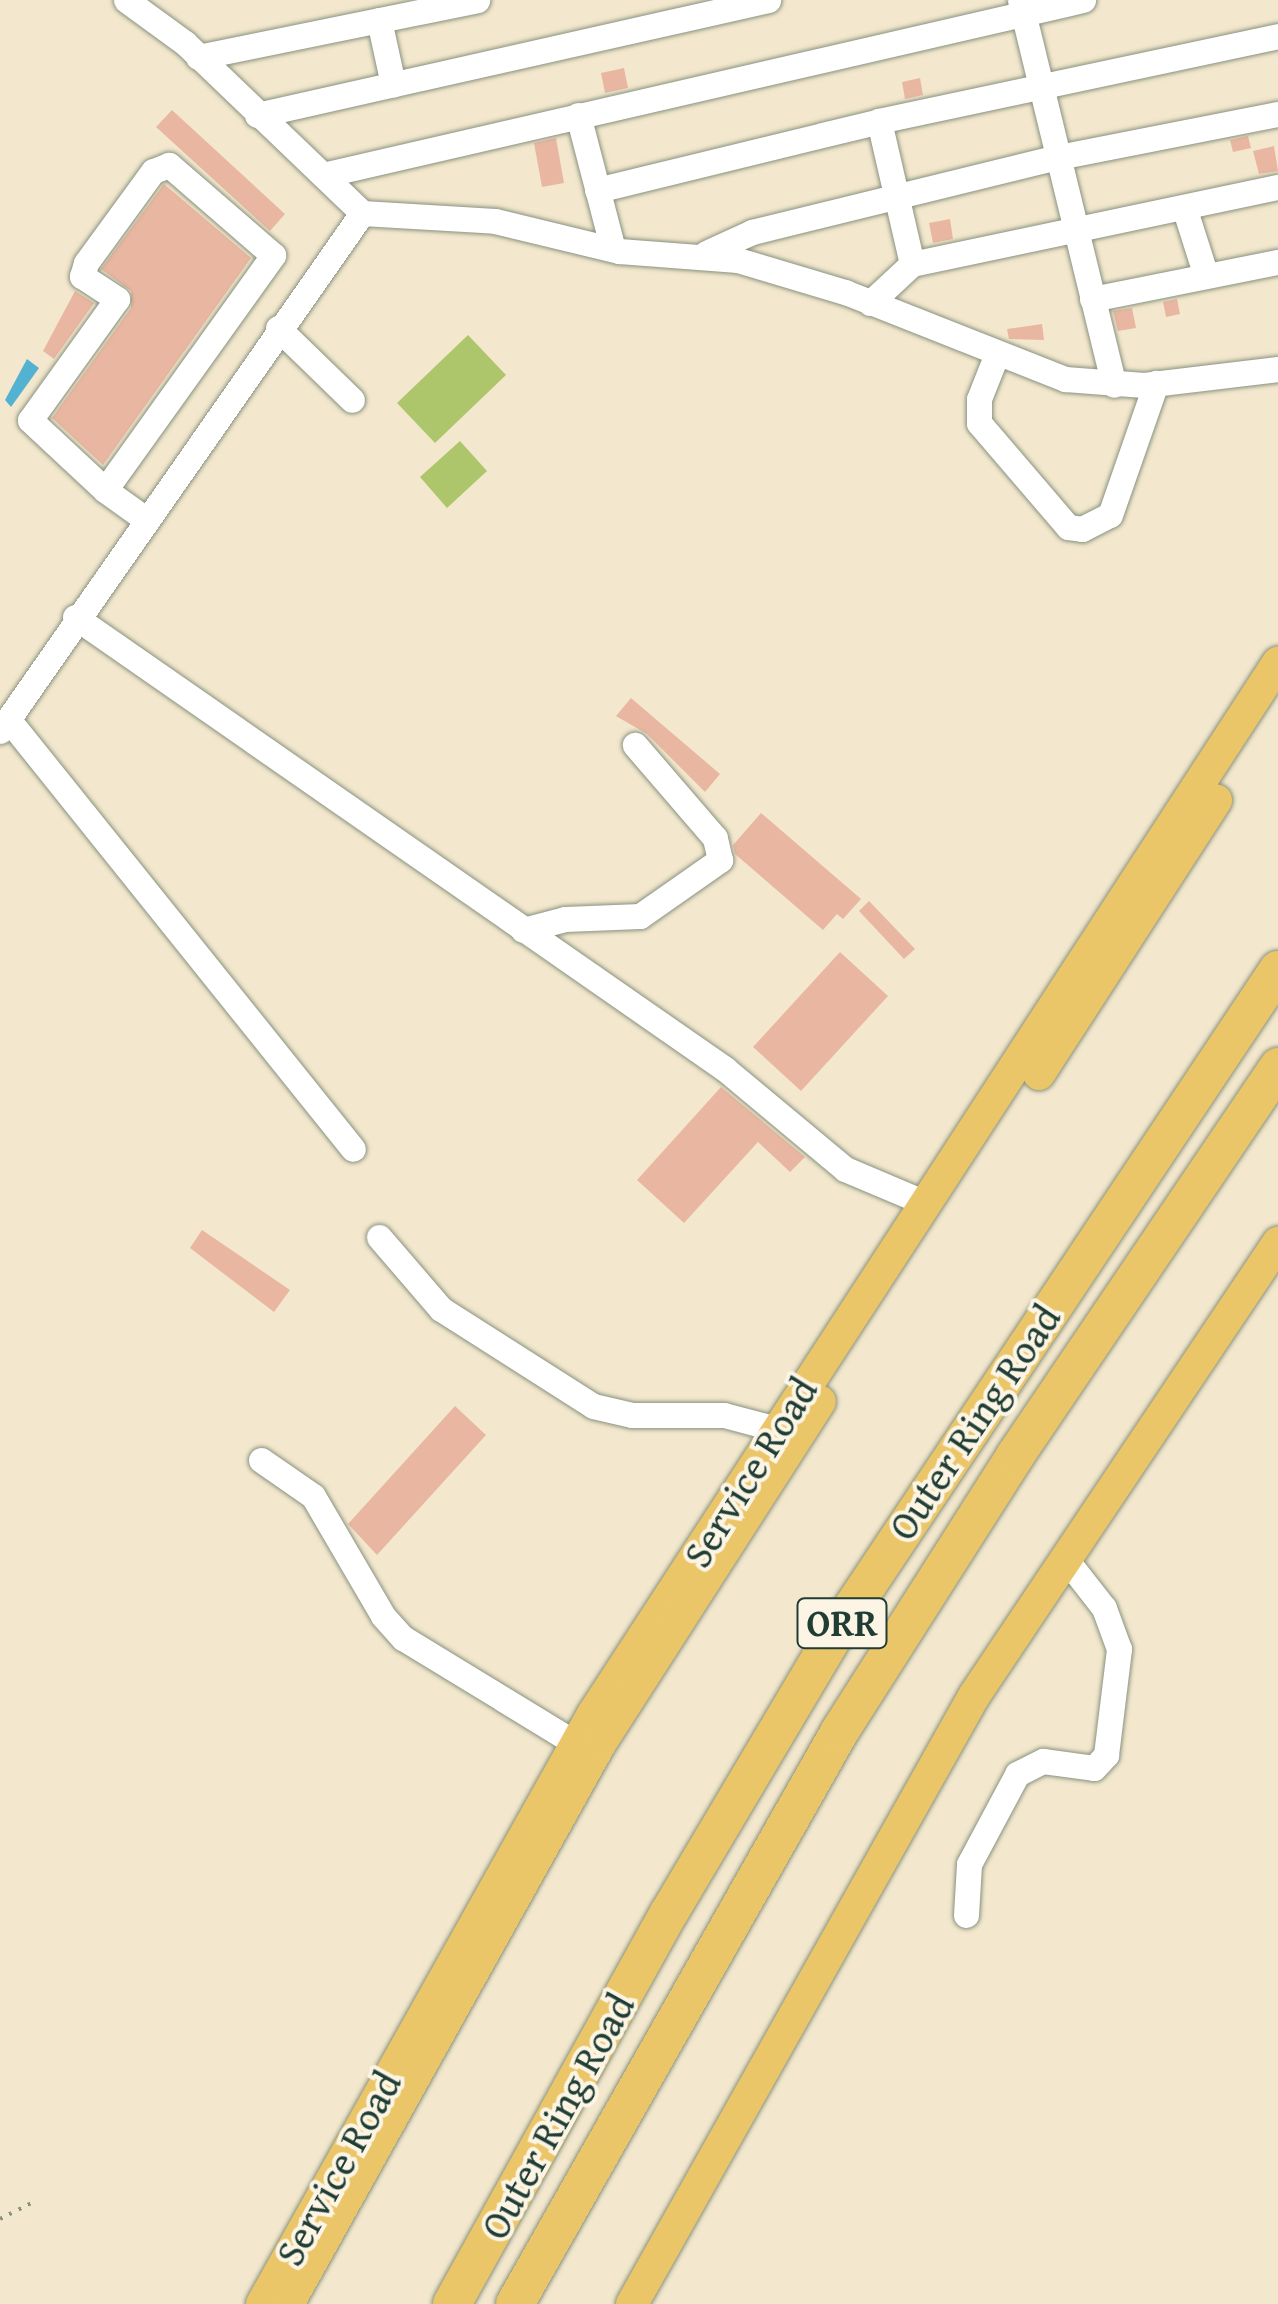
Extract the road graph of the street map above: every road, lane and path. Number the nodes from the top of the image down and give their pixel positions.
1 (128, 0) edge
2 (478, 0) edge
3 (768, 0) edge
4 (1082, 0) edge
5 (1021, 6) edge
6 (379, 20) junction
7 (1278, 36) edge
8 (198, 57) junction
9 (393, 84) junction
10 (1040, 85) junction
11 (1278, 114) edge
12 (257, 115) junction
13 (578, 115) junction
14 (880, 120) junction
15 (1058, 157) junction
16 (323, 175) junction
17 (1278, 187) edge
18 (597, 190) junction
19 (897, 197) junction
20 (1184, 207) junction
21 (362, 213) junction
22 (1076, 230) junction
23 (612, 250) junction
24 (706, 253) junction
25 (1278, 262) edge
26 (912, 264) junction
27 (1206, 276) junction
28 (1092, 299) junction
29 (870, 302) junction
30 (278, 328) junction
31 (996, 356) junction
32 (1278, 369) edge
33 (1156, 383) junction
34 (1114, 385) junction
35 (352, 400) dead end
36 (105, 490) junction
37 (144, 518) junction
38 (75, 616) junction
39 (1278, 663) edge
40 (1278, 704) edge
41 (4, 725) edge
42 (634, 746) dead end
43 (523, 930) junction
44 (1278, 970) edge
45 (1278, 1067) edge
46 (352, 1149) dead end
47 (923, 1202) junction
48 (379, 1238) dead end
49 (1278, 1243) edge
50 (777, 1429) junction
51 (261, 1460) dead end
52 (1065, 1558) junction
53 (575, 1743) junction
54 (966, 1915) dead end
55 (34, 2202) dead end
56 (0, 2219) edge
57 (262, 2304) edge
58 (288, 2304) edge
59 (452, 2304) edge
60 (515, 2304) edge
61 (632, 2304) edge

1 - 8 street
2 - 6 street
3 - 9 street
4 - 5 street
5 - 10 street
5 - 13 street
6 - 8 street
6 - 9 street
7 - 10 street
8 - 12 street
9 - 12 street
10 - 14 street
10 - 15 street
11 - 15 street
12 - 16 street
13 - 16 street
13 - 18 street
14 - 18 street
14 - 19 street
15 - 19 street
15 - 22 street
16 - 21 street
17 - 20 street
18 - 23 street
19 - 24 street
19 - 26 street
20 - 22 street
20 - 27 street
21 - 23 street
21 - 30 street
22 - 26 street
22 - 28 street
23 - 24 street
24 - 29 street
25 - 27 street
26 - 29 street
27 - 28 street
28 - 34 street
29 - 31 street
30 - 35 street
30 - 37 street
31 - 33 street
31 - 34 street
32 - 33 street
33 - 34 street
36 - 36 street
36 - 37 street
37 - 38 street
38 - 41 street
38 - 43 street
39 - 47 main road, Service Road
40 - 58 main road
41 - 46 street
42 - 43 street
43 - 47 street
44 - 59 highway, Outer Ring Road / ORR
45 - 60 highway, Outer Ring Road / ORR
47 - 50 main road, Service Road
48 - 50 street
49 - 52 main road
50 - 53 main road, Service Road
51 - 53 street
52 - 54 street
52 - 61 main road
53 - 57 main road, Service Road
55 - 56 path

